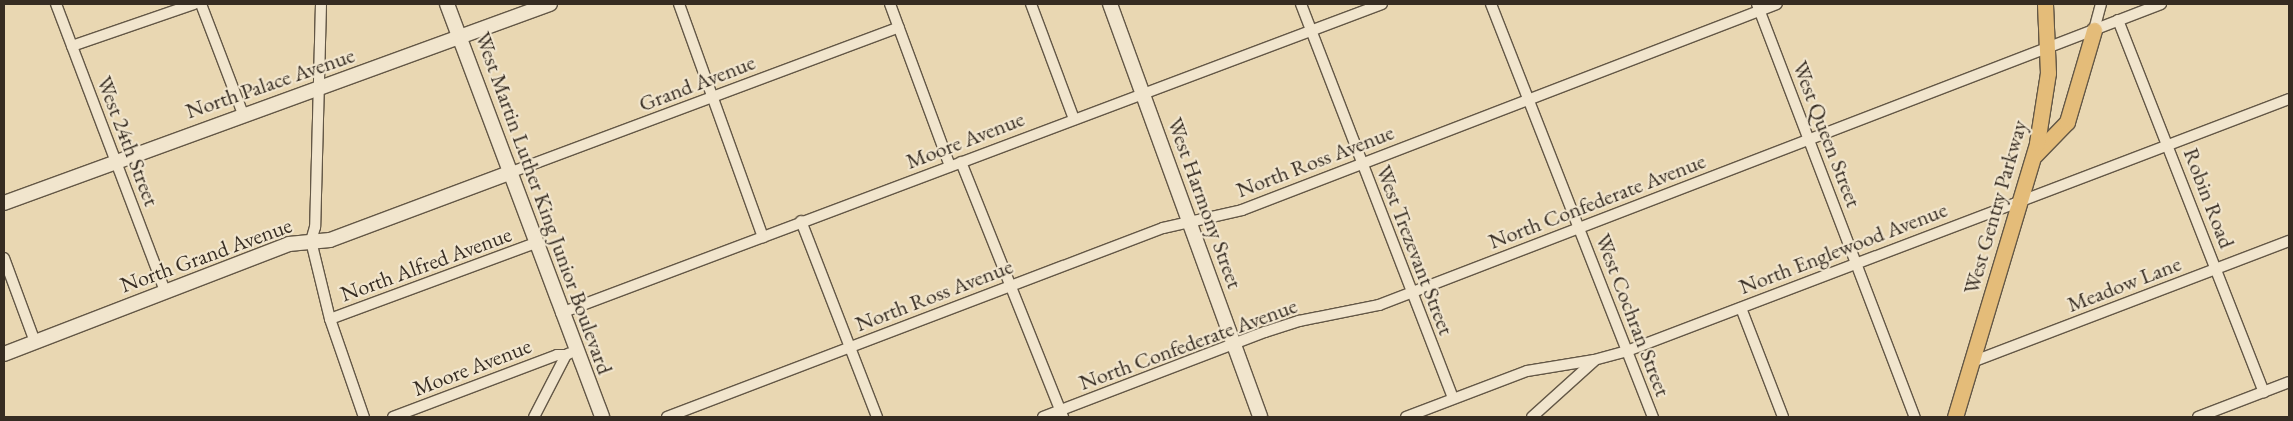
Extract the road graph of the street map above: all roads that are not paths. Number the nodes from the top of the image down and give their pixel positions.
1 (56, 4) edge
2 (194, 4) edge
3 (201, 4) edge
4 (321, 4) edge
5 (447, 4) edge
6 (550, 4) edge
7 (679, 4) edge
8 (890, 4) edge
9 (1031, 4) edge
10 (1110, 4) edge
11 (1301, 4) edge
12 (1382, 4) edge
13 (1491, 4) edge
14 (1777, 4) edge
15 (2045, 4) edge
16 (2101, 4) edge
17 (2161, 4) edge
18 (1758, 7) edge
19 (2118, 20) junction
20 (899, 27) junction
21 (1312, 30) junction
22 (2094, 30) junction
23 (460, 38) junction
24 (72, 46) junction
25 (2048, 48) junction
26 (320, 89) junction
27 (1142, 95) junction
28 (714, 97) junction
29 (2289, 99) edge
30 (1528, 100) junction
31 (243, 114) junction
32 (1074, 119) junction
33 (1809, 139) junction
34 (2169, 145) junction
35 (2034, 156) junction
36 (115, 160) junction
37 (961, 162) junction
38 (1361, 163) junction
39 (950, 166) junction
40 (509, 173) junction
41 (2022, 200) junction
42 (4, 202) edge
43 (801, 221) junction
44 (1188, 222) junction
45 (1579, 228) junction
46 (762, 236) junction
47 (312, 241) junction
48 (2289, 241) edge
49 (535, 243) junction
50 (4, 258) edge
51 (1857, 264) junction
52 (2216, 269) junction
53 (1012, 286) junction
54 (165, 292) junction
55 (1411, 294) junction
56 (1741, 308) junction
57 (561, 313) junction
58 (330, 319) junction
59 (35, 342) junction
60 (1235, 346) junction
61 (849, 347) junction
62 (1627, 351) junction
63 (571, 353) junction
64 (4, 354) edge
65 (1594, 360) junction
66 (1972, 362) junction
67 (2289, 382) edge
68 (2264, 392) junction
69 (1454, 398) junction
70 (1062, 414) edge
71 (364, 417) edge
72 (393, 417) edge
73 (534, 417) edge
74 (602, 417) edge
75 (667, 417) edge
76 (877, 417) edge
77 (1043, 417) edge
78 (1260, 417) edge
79 (1406, 417) edge
80 (1532, 417) edge
81 (1653, 417) edge
82 (1783, 417) edge
83 (1915, 417) edge
84 (1955, 417) edge
85 (2198, 417) edge

1 - 24 street, West 24th Street
2 - 24 street
3 - 31 street
4 - 26 street
5 - 23 street, West Martin Luther King Junior Boulevard
6 - 23 street, North Palace Avenue
7 - 28 street
8 - 20 street
9 - 32 street
10 - 27 street, West Harmony Street
11 - 21 street, West Trezevant Street
12 - 21 street, Moore Avenue
13 - 30 street, West Cochran Street
14 - 18 street, North Ross Avenue
15 - 25 main road, West Gentry Parkway
16 - 22 street
17 - 19 street, North Confederate Avenue
18 - 30 street, North Ross Avenue
18 - 33 street, West Queen Street
19 - 22 street, North Confederate Avenue
19 - 34 street, Robin Road
20 - 28 street, Grand Avenue
20 - 39 street
21 - 27 street, Moore Avenue
21 - 38 street, West Trezevant Street
22 - 25 street, North Confederate Avenue
22 - 35 main road
23 - 26 street, North Palace Avenue
23 - 40 street, West Martin Luther King Junior Boulevard
24 - 36 street, West 24th Street
25 - 33 street, North Confederate Avenue
25 - 35 main road, West Gentry Parkway
26 - 31 street, North Palace Avenue
26 - 47 street
27 - 32 street, Moore Avenue
27 - 44 street, West Harmony Street
28 - 40 street, Grand Avenue
28 - 46 street
29 - 34 street, North Englewood Avenue
30 - 38 street, North Ross Avenue
30 - 45 street, West Cochran Street
31 - 36 street, North Palace Avenue
32 - 37 street, Moore Avenue
33 - 45 street, North Confederate Avenue
33 - 51 street, West Queen Street
34 - 41 street, North Englewood Avenue
34 - 52 street, Robin Road
35 - 41 main road, West Gentry Parkway
36 - 42 street, North Palace Avenue
36 - 54 street, West 24th Street
37 - 39 street, Moore Avenue
37 - 53 street
38 - 44 street, North Ross Avenue
38 - 55 street, West Trezevant Street
39 - 43 street, Moore Avenue
40 - 47 street, North Grand Avenue
40 - 49 street, West Martin Luther King Junior Boulevard
41 - 51 street, North Englewood Avenue
41 - 66 main road, West Gentry Parkway
43 - 46 street, Moore Avenue
43 - 61 street
44 - 53 street, North Ross Avenue
44 - 60 street, West Harmony Street
45 - 55 street, North Confederate Avenue
45 - 62 street, West Cochran Street
46 - 57 street, Moore Avenue
47 - 54 street, North Grand Avenue
47 - 58 street
48 - 52 street, Meadow Lane
49 - 57 street, West Martin Luther King Junior Boulevard
49 - 58 street, North Alfred Avenue
50 - 59 street
51 - 56 street, North Englewood Avenue
51 - 83 street, West Queen Street
52 - 66 street, Meadow Lane
52 - 68 street, Robin Road
53 - 61 street, North Ross Avenue
53 - 70 street
54 - 59 street, North Grand Avenue
55 - 60 street, North Confederate Avenue
55 - 69 street, West Trezevant Street
56 - 62 street, North Englewood Avenue
56 - 82 street
57 - 63 street, West Martin Luther King Junior Boulevard
58 - 71 street
59 - 64 street, North Grand Avenue
60 - 70 street, North Confederate Avenue
60 - 78 street, West Harmony Street
61 - 75 street, North Ross Avenue
61 - 76 street
62 - 65 street, North Englewood Avenue
62 - 81 street, West Cochran Street
63 - 72 street, Moore Avenue
63 - 73 street
63 - 74 street, West Martin Luther King Junior Boulevard
65 - 69 street, North Englewood Avenue
65 - 80 street
66 - 84 main road, West Gentry Parkway
67 - 68 street
68 - 85 street
69 - 79 street, North Englewood Avenue
70 - 77 street, North Confederate Avenue

